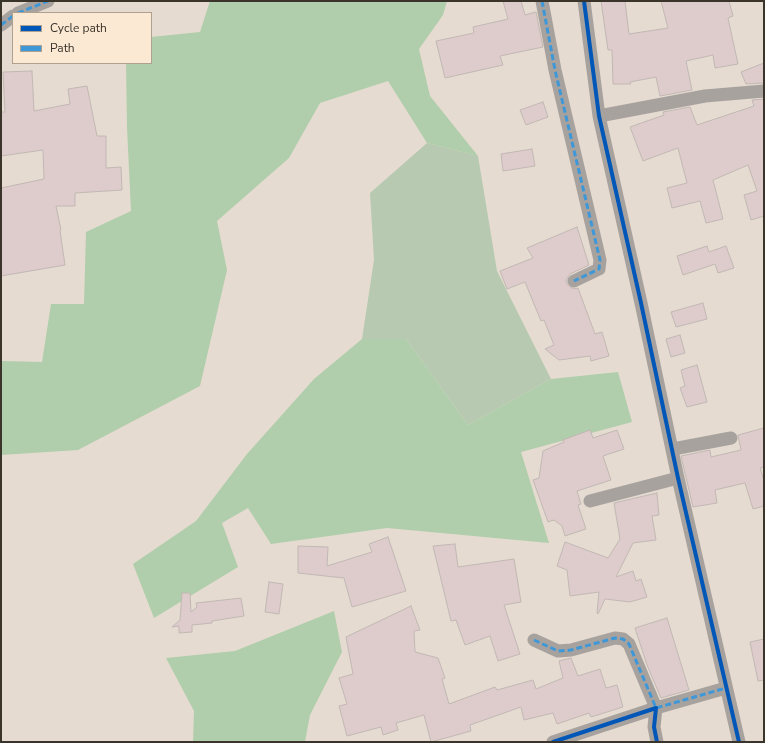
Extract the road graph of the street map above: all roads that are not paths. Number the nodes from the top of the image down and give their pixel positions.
1 (48, 1) edge
2 (542, 1) edge
3 (584, 1) edge
4 (20, 12) edge
5 (12, 17) edge
6 (1, 25) edge
7 (764, 91) edge
8 (599, 116) junction
9 (574, 281) dead end
10 (731, 438) dead end
11 (673, 449) junction
12 (678, 478) junction
13 (590, 501) dead end
14 (534, 640) dead end
15 (726, 688) junction
16 (656, 708) junction
17 (553, 742) edge
18 (657, 742) edge
19 (739, 742) edge

1 - 4 street
2 - 9 street
3 - 8 street
5 - 6 street
7 - 8 street
8 - 11 street
10 - 11 street
11 - 12 street
12 - 13 street
12 - 15 street
14 - 16 street
15 - 16 street
15 - 19 street
16 - 17 street
16 - 18 street

